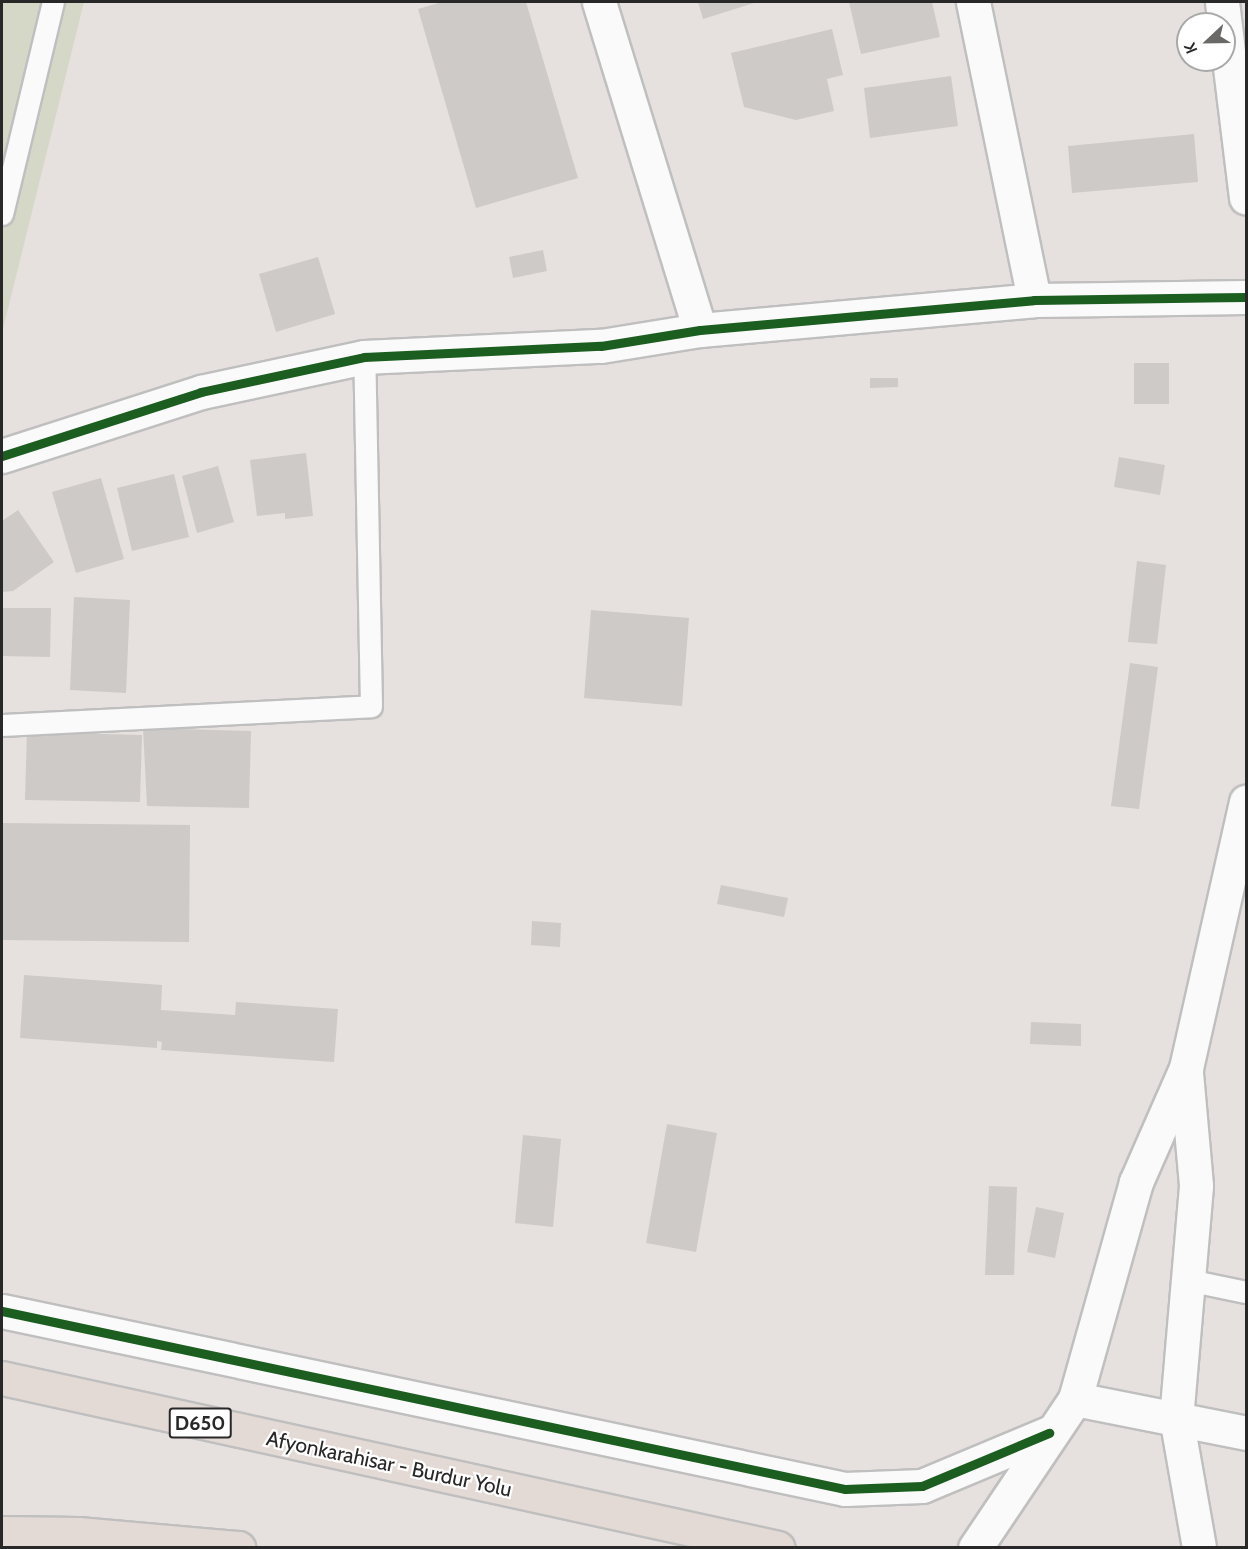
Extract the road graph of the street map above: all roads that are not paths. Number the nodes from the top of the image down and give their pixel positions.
1 (53, 2) edge
2 (599, 2) edge
3 (973, 2) edge
4 (1222, 2) edge
5 (1246, 198) edge
6 (2, 214) edge
7 (1246, 297) edge
8 (1034, 300) junction
9 (700, 330) junction
10 (364, 357) junction
11 (2, 456) edge
12 (2, 725) edge
13 (1246, 802) edge
14 (1186, 1068) junction
15 (1188, 1280) junction
16 (1246, 1292) edge
17 (2, 1311) edge
18 (2, 1378) edge
19 (1075, 1398) junction
20 (1176, 1417) junction
21 (1049, 1433) junction
22 (1246, 1433) edge
23 (2, 1533) edge
24 (81, 1541) edge
25 (238, 1548) edge
26 (778, 1548) edge
27 (975, 1548) edge
28 (1199, 1548) edge

1 - 6 lane
2 - 9 street
3 - 8 street
4 - 5 street
7 - 8 street
8 - 9 street
9 - 10 street
10 - 11 street
10 - 12 lane
13 - 14 street
14 - 15 street
14 - 19 street
15 - 16 lane
15 - 20 street
17 - 21 street
18 - 26 highway, Afyonkarahisar - Burdur Yolu / D650
19 - 20 street
19 - 21 street
20 - 22 street
20 - 28 street
21 - 27 street
23 - 24 highway
24 - 25 highway

